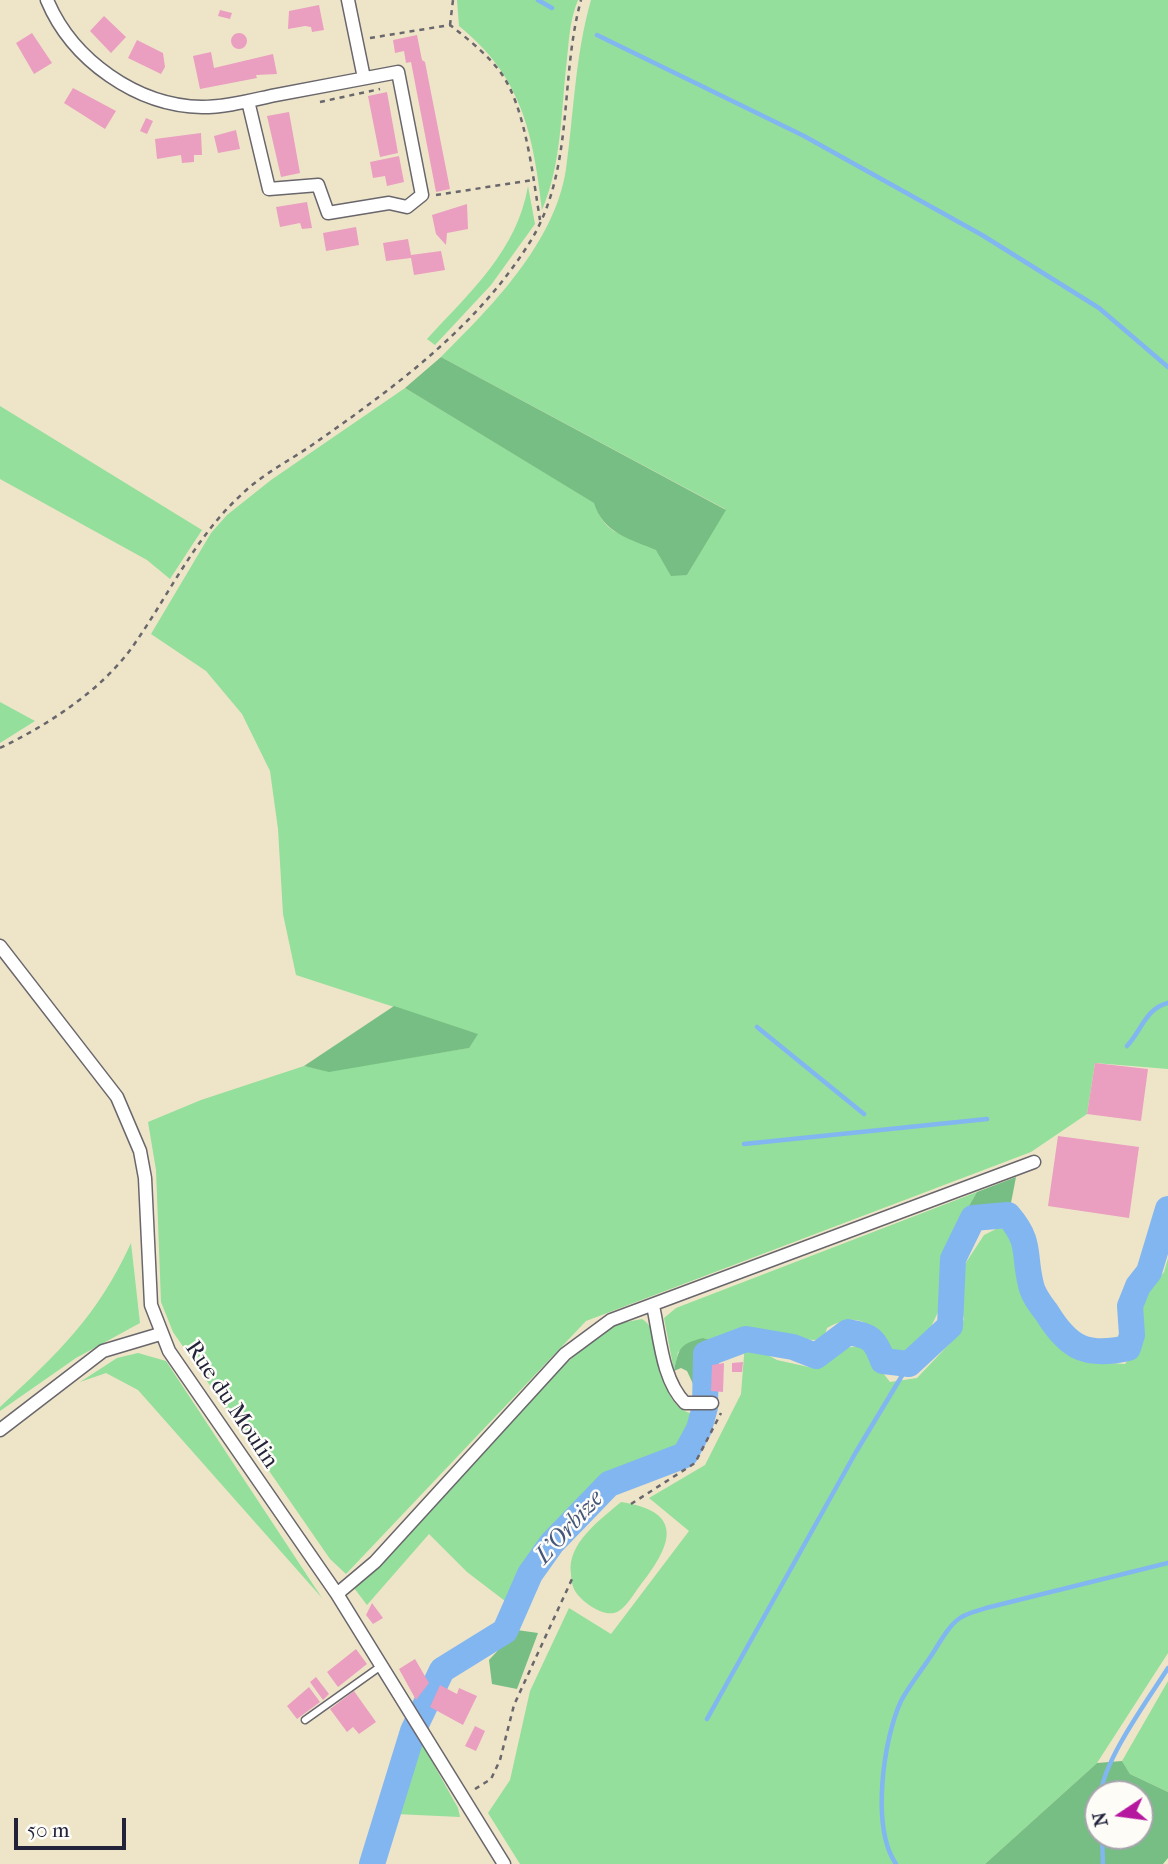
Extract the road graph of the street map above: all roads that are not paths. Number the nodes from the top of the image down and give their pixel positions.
1 (47, 0) edge
2 (348, 0) edge
3 (365, 78) junction
4 (248, 101) junction
5 (0, 946) edge
6 (1034, 1162) dead end
7 (653, 1306) junction
8 (160, 1334) junction
9 (712, 1403) road end
10 (0, 1430) edge
11 (337, 1594) junction
12 (383, 1665) junction
13 (305, 1720) dead end
14 (504, 1864) edge

1 - 4 street
2 - 3 street
3 - 4 street
3 - 4 street
5 - 8 street, Rue du Moulin
6 - 7 street
7 - 9 street
7 - 11 street
8 - 10 street
8 - 11 street, Rue du Moulin
11 - 12 street, Rue du Moulin
12 - 13 lane
12 - 14 street, Rue du Moulin

